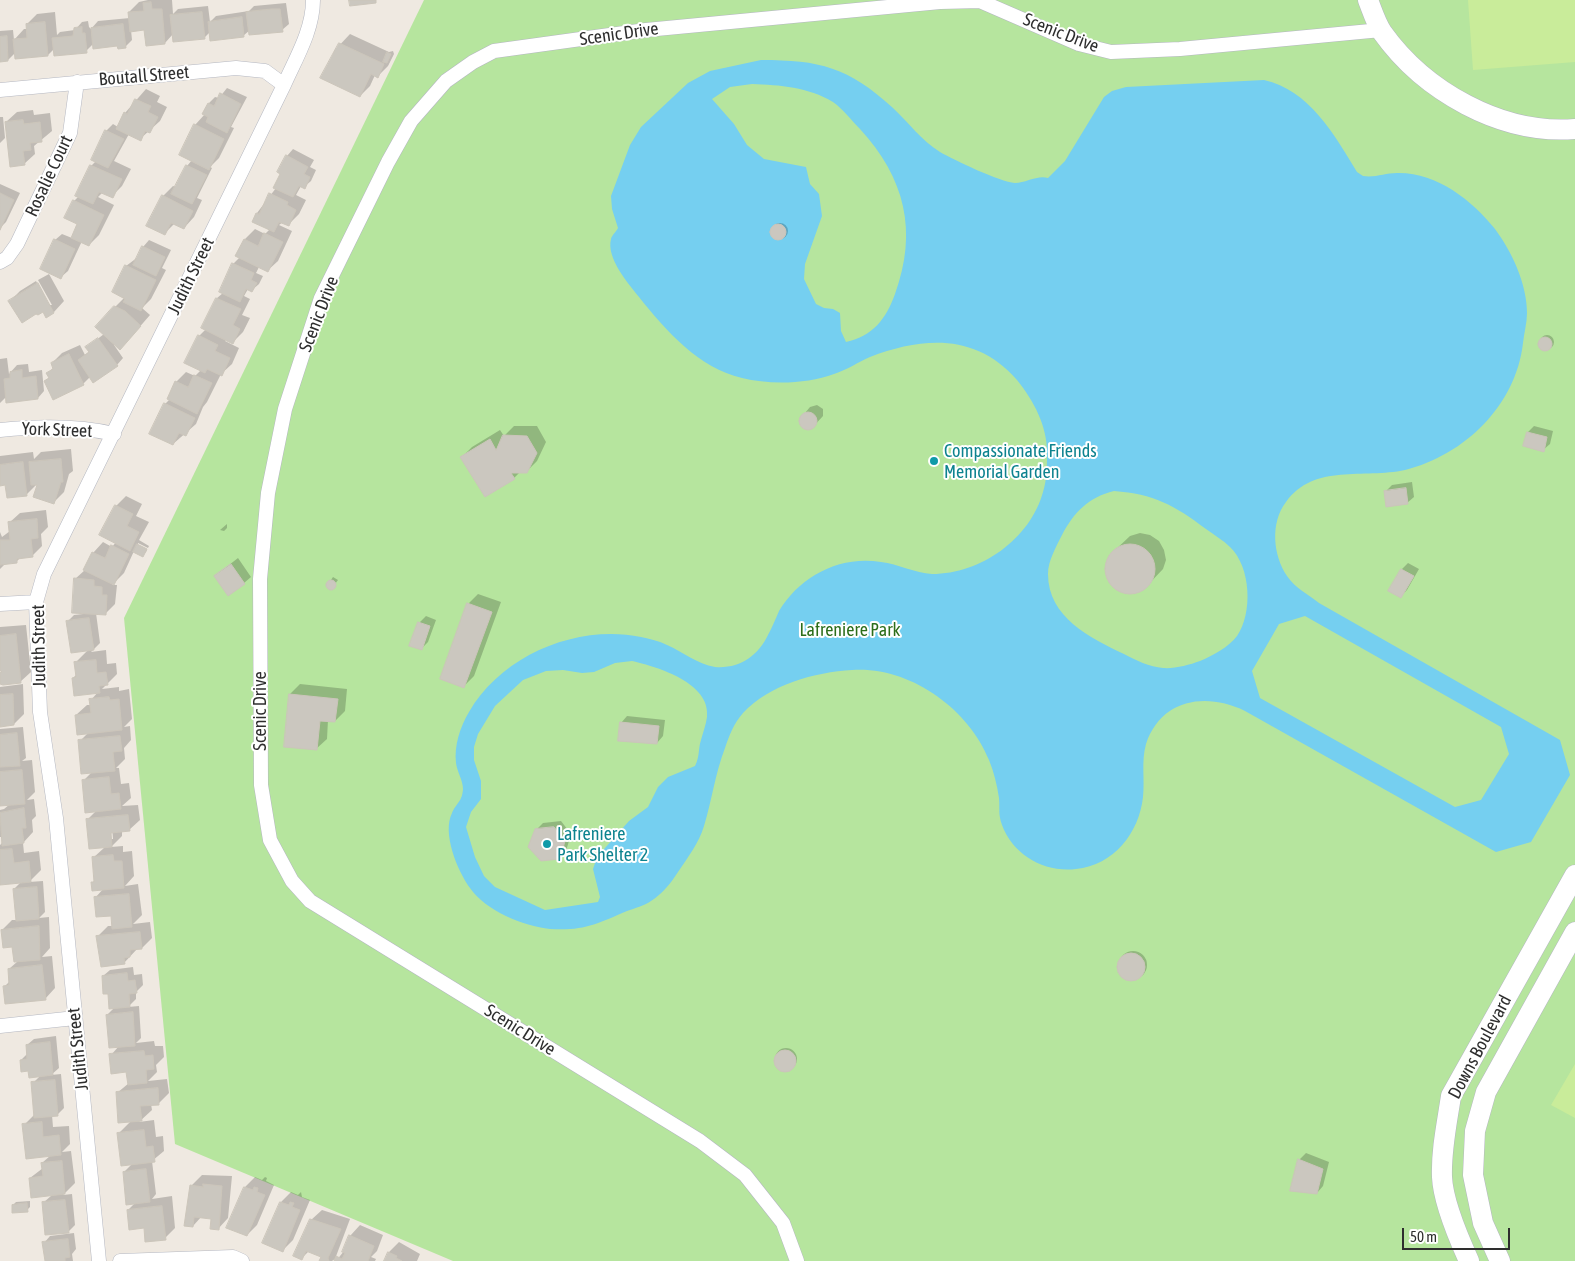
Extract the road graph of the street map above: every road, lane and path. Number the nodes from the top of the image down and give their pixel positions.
1 (313, 0) edge
2 (1368, 0) edge
3 (1381, 30) junction
4 (77, 82) junction
5 (284, 85) junction
6 (0, 90) edge
7 (1575, 129) edge
8 (0, 262) edge
9 (0, 430) edge
10 (114, 434) junction
11 (36, 602) junction
12 (0, 604) edge
13 (1575, 875) edge
14 (1575, 932) edge
15 (75, 1018) junction
16 (0, 1026) edge
17 (99, 1261) edge
18 (120, 1261) edge
19 (242, 1261) edge
20 (797, 1261) edge
21 (1469, 1261) edge
22 (1500, 1261) edge

1 - 5 street, Judith Street
2 - 3 street
3 - 7 street
3 - 20 street, Scenic Drive
4 - 5 street, Boutall Street
4 - 6 street, Boutall Street
4 - 8 street, Rosalie Court
5 - 10 street, Judith Street
9 - 10 street, York Street
10 - 11 street, Judith Street
11 - 12 street
11 - 15 street, Judith Street
13 - 21 street, Downs Boulevard
14 - 22 street, Downs Boulevard
15 - 16 street
15 - 17 street, Judith Street
18 - 19 street

